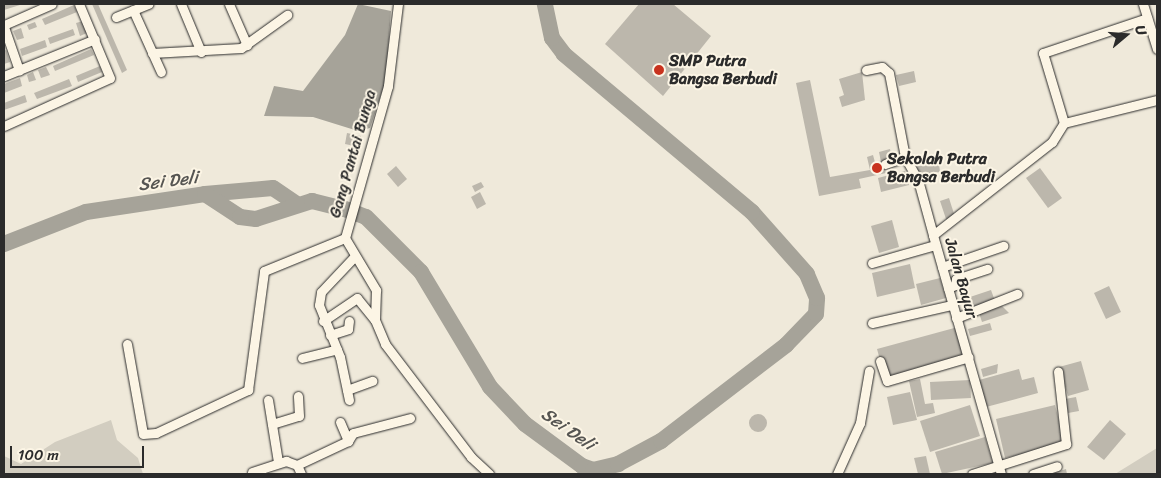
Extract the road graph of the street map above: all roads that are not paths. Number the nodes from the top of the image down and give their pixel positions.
1 (52, 4) edge
2 (80, 4) edge
3 (148, 4) edge
4 (181, 4) edge
5 (229, 4) edge
6 (398, 4) edge
7 (1143, 4) edge
8 (133, 10) junction
9 (287, 15) dead end
10 (116, 17) dead end
11 (1147, 18) junction
12 (4, 26) edge
13 (95, 39) junction
14 (247, 45) junction
15 (1157, 50) edge
16 (201, 52) junction
17 (152, 53) junction
18 (19, 70) junction
19 (866, 70) dead end
20 (161, 72) dead end
21 (4, 76) edge
22 (1157, 100) edge
23 (1064, 123) junction
24 (4, 126) edge
25 (905, 157) junction
26 (885, 164) dead end
27 (346, 233) junction
28 (933, 235) junction
29 (935, 245) junction
30 (1003, 246) dead end
31 (354, 256) junction
32 (872, 263) dead end
33 (942, 267) junction
34 (987, 269) dead end
35 (948, 288) junction
36 (1017, 294) dead end
37 (952, 305) junction
38 (956, 318) junction
39 (375, 320) junction
40 (350, 321) dead end
41 (323, 322) junction
42 (872, 323) dead end
43 (330, 336) junction
44 (127, 344) dead end
45 (337, 349) junction
46 (969, 357) junction
47 (302, 358) dead end
48 (880, 361) dead end
49 (870, 371) dead end
50 (1058, 371) dead end
51 (372, 381) dead end
52 (347, 390) junction
53 (298, 396) dead end
54 (268, 400) dead end
55 (349, 400) dead end
56 (410, 418) dead end
57 (340, 422) dead end
58 (272, 424) junction
59 (348, 441) junction
60 (278, 462) junction
61 (998, 464) junction
62 (297, 465) junction
63 (1057, 466) dead end
64 (252, 472) dead end
65 (301, 474) edge
66 (489, 474) edge
67 (837, 474) edge
68 (972, 474) edge
69 (1001, 474) edge
70 (1033, 474) edge

1 - 12 street
2 - 13 street
3 - 8 street
4 - 16 street
5 - 14 street
6 - 27 street, Gang Pantai Bunga
7 - 11 street
8 - 10 street
8 - 17 street
9 - 14 street
11 - 15 street
11 - 23 street
12 - 18 street
13 - 18 street
13 - 24 street
14 - 16 street
16 - 17 street
17 - 20 street
18 - 21 street
19 - 25 street
22 - 23 street
23 - 28 street, Jalan Bayur
25 - 26 street
25 - 28 street
27 - 31 street, Gang Pantai Bunga
27 - 44 street
28 - 29 street, Jalan Bayur
29 - 32 street
29 - 33 street, Jalan Bayur
30 - 33 street
31 - 39 street, Gang Pantai Bunga
31 - 41 street
33 - 35 street, Jalan Bayur
34 - 35 street
35 - 37 street, Jalan Bayur
36 - 38 street
37 - 38 street, Jalan Bayur
37 - 42 street
38 - 46 street, Jalan Bayur
39 - 41 street
39 - 66 street, Gang Pantai Bunga
40 - 43 street
41 - 43 street
43 - 45 street
45 - 47 street
45 - 52 street
46 - 48 street
46 - 61 street, Jalan Bayur
49 - 67 street
50 - 61 street
51 - 52 street
52 - 55 street
53 - 58 street
54 - 58 street
56 - 59 street
57 - 59 street
58 - 60 street
59 - 62 street
60 - 62 street
60 - 64 street
61 - 68 street
61 - 69 street, Jalan Bayur
62 - 65 street
63 - 70 street

